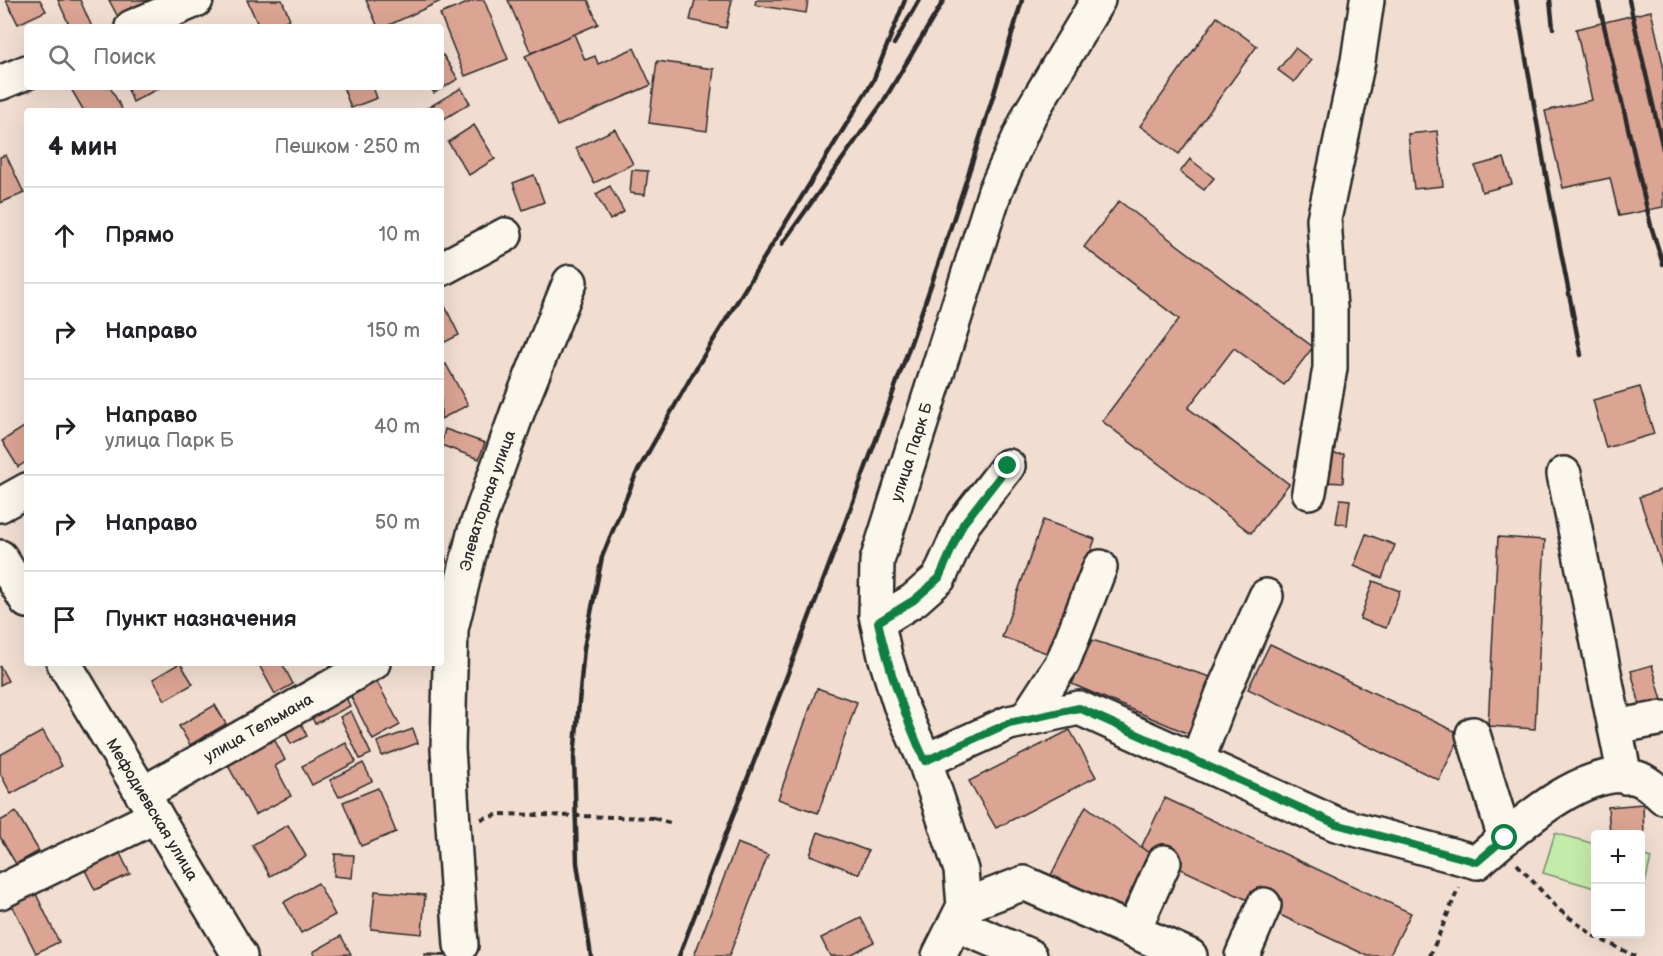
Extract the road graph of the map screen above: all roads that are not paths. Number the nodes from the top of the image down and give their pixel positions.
1 (196, 0) edge
2 (1098, 0) edge
3 (1367, 0) edge
4 (139, 24) edge
5 (24, 73) edge
6 (0, 83) edge
7 (505, 235) dead end
8 (444, 267) edge
9 (570, 282) dead end
10 (1008, 466) dead end
11 (1564, 474) dead end
12 (24, 492) edge
13 (1309, 492) dead end
14 (0, 505) edge
15 (0, 557) edge
16 (1100, 567) dead end
17 (1266, 596) dead end
18 (24, 597) edge
19 (878, 622) junction
20 (446, 630) edge
21 (66, 666) edge
22 (368, 666) edge
23 (1663, 718) edge
24 (1026, 719) junction
25 (1615, 727) junction
26 (1473, 734) dead end
27 (925, 761) junction
28 (1197, 761) junction
29 (1625, 777) junction
30 (1663, 797) edge
31 (149, 805) junction
32 (1497, 845) junction
33 (1164, 862) dead end
34 (0, 892) edge
35 (1264, 905) dead end
36 (960, 915) junction
37 (1133, 931) junction
38 (461, 945) dead end
39 (240, 956) edge
40 (939, 956) edge
41 (1030, 956) edge
42 (1190, 956) edge
43 (1242, 956) edge

1 - 4 street
2 - 19 street, улица Парк Б
3 - 13 street
5 - 6 street
7 - 8 street
9 - 20 street, Элеваторная улица
10 - 19 street
11 - 25 street
12 - 14 street
15 - 18 street
16 - 24 street
17 - 28 street
19 - 27 street, улица Парк Б
20 - 38 street, Элеваторная улица
21 - 31 street, Мефодиевская улица
22 - 31 street, улица Тельмана
23 - 25 street
24 - 27 street
24 - 28 street
25 - 29 street
26 - 32 street
27 - 36 street, улица Парк Б
28 - 32 street
29 - 30 street
29 - 32 street
31 - 34 street, улица Тельмана
31 - 39 street, Мефодиевская улица
33 - 37 street
35 - 43 street
36 - 37 street
36 - 40 street
36 - 41 street
37 - 42 street

